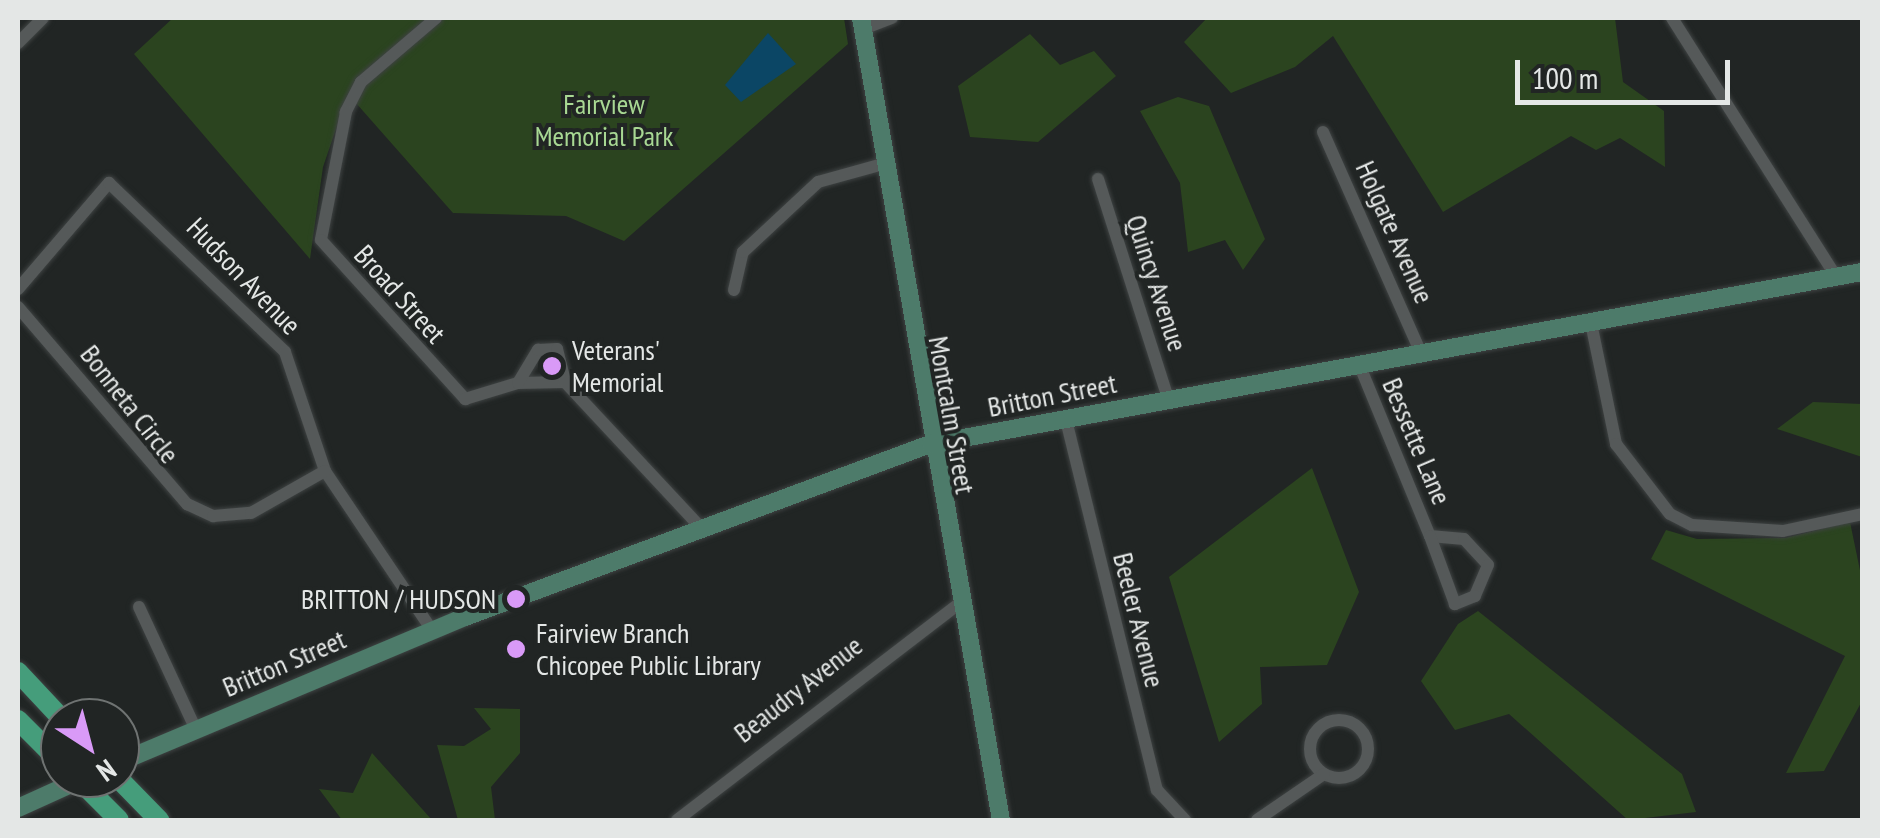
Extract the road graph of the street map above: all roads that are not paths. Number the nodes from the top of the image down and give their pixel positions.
1 (43, 18) edge
2 (436, 18) edge
3 (892, 18) edge
4 (1672, 18) edge
5 (862, 23) edge
6 (18, 43) edge
7 (1323, 132) dead end
8 (883, 164) junction
9 (1098, 179) dead end
10 (1862, 272) edge
11 (1837, 278) junction
12 (18, 289) edge
13 (734, 290) dead end
14 (18, 307) edge
15 (1591, 323) junction
16 (1422, 354) junction
17 (1358, 364) junction
18 (565, 382) junction
19 (518, 383) junction
20 (1169, 401) junction
21 (1066, 420) junction
22 (930, 444) junction
23 (325, 471) junction
24 (1862, 514) edge
25 (701, 528) junction
26 (1430, 536) junction
27 (957, 605) junction
28 (139, 608) dead end
29 (432, 630) junction
30 (18, 672) edge
31 (42, 698) edge
32 (18, 720) edge
33 (196, 730) junction
34 (40, 742) edge
35 (140, 754) edge
36 (1324, 774) junction
37 (98, 798) edge
38 (138, 798) edge
39 (119, 820) edge
40 (159, 820) edge
41 (677, 820) edge
42 (1001, 820) edge
43 (1185, 820) edge
44 (1257, 820) edge

1 - 6 street
2 - 19 street, Broad Street
3 - 5 street
4 - 11 street
5 - 8 street, Montcalm Street
7 - 16 street, Holgate Avenue
8 - 13 street
8 - 22 street, Montcalm Street
9 - 20 street, Quincy Avenue
10 - 11 street, Britton Street
11 - 15 street, Britton Street
12 - 23 street, Hudson Avenue
14 - 23 street, Bonneta Circle
15 - 16 street, Britton Street
15 - 24 street
16 - 17 street, Britton Street
17 - 20 street, Britton Street
17 - 26 street, Bessette Lane
18 - 19 street
18 - 19 street
18 - 25 street
20 - 21 street, Britton Street
21 - 22 street, Britton Street
21 - 43 street, Beeler Avenue
22 - 25 street, Britton Street
22 - 27 street, Montcalm Street
23 - 29 street, Hudson Avenue
25 - 29 street, Britton Street
26 - 26 street, Bessette Lane
27 - 41 street, Beaudry Avenue
27 - 42 street, Montcalm Street
28 - 33 street
29 - 33 street, Britton Street
30 - 31 main road
32 - 34 main road
33 - 35 street, Britton Street
36 - 36 street
36 - 44 street
37 - 39 main road
38 - 40 main road

